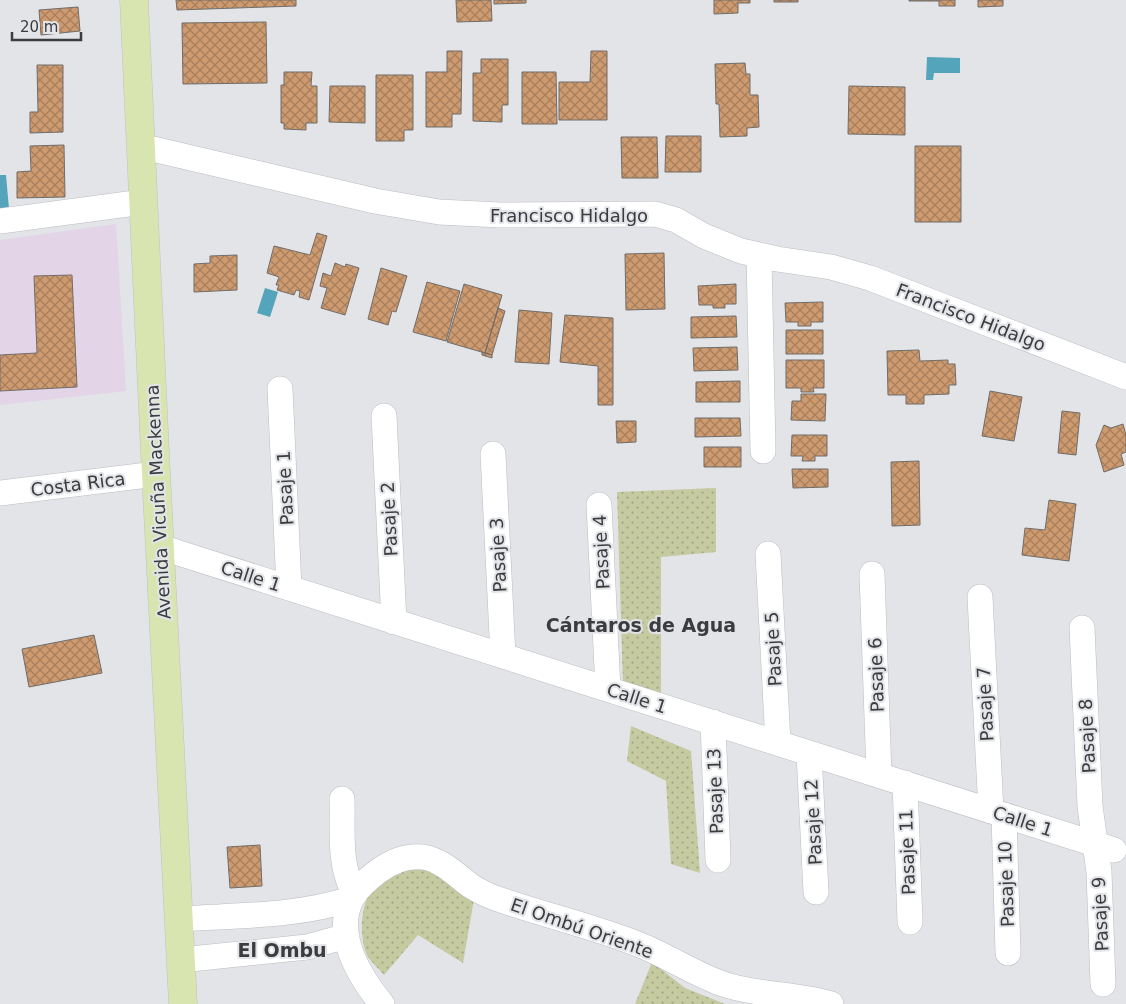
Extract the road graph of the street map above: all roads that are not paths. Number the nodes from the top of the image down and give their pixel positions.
1 (134, 0) edge
2 (140, 146) junction
3 (143, 202) junction
4 (0, 221) edge
5 (759, 256) junction
6 (1126, 377) edge
7 (280, 389) dead end
8 (384, 416) dead end
9 (763, 451) dead end
10 (493, 454) dead end
11 (156, 474) junction
12 (0, 493) edge
13 (599, 505) dead end
14 (160, 547) junction
15 (768, 554) dead end
16 (872, 574) dead end
17 (289, 588) junction
18 (980, 597) dead end
19 (394, 622) junction
20 (1082, 628) dead end
21 (503, 656) junction
22 (608, 689) junction
23 (713, 722) junction
24 (778, 743) junction
25 (809, 753) junction
26 (879, 775) junction
27 (905, 783) junction
28 (342, 799) dead end
29 (997, 813) junction
30 (1104, 847) junction
31 (718, 860) dead end
32 (816, 892) dead end
33 (350, 912) junction
34 (179, 919) junction
35 (910, 922) dead end
36 (1008, 953) dead end
37 (181, 960) junction
38 (1104, 984) dead end
39 (183, 1004) edge
40 (382, 1004) edge
41 (831, 1004) edge

1 - 2 main road, Avenida Vicuña Mackenna
2 - 3 main road, Avenida Vicuña Mackenna
2 - 5 street, Francisco Hidalgo
3 - 4 street
3 - 11 main road, Avenida Vicuña Mackenna
5 - 6 street, Francisco Hidalgo
5 - 9 street
7 - 17 street, Pasaje 1
8 - 19 street, Pasaje 2
10 - 21 street, Pasaje 3
11 - 12 street, Costa Rica
11 - 14 main road, Avenida Vicuña Mackenna
13 - 22 street, Pasaje 4
14 - 17 street, Calle 1
14 - 34 main road, Avenida Vicuña Mackenna
15 - 24 street, Pasaje 5
16 - 26 street, Pasaje 6
17 - 19 street, Calle 1
18 - 29 street, Pasaje 7
19 - 21 street, Calle 1
20 - 30 street, Pasaje 8
21 - 22 street, Calle 1
22 - 23 street, Calle 1
23 - 24 street, Calle 1
23 - 31 street, Pasaje 13
24 - 25 street, Calle 1
25 - 26 street, Calle 1
25 - 32 street, Pasaje 12
26 - 27 street, Calle 1
27 - 29 street, Calle 1
27 - 35 street, Pasaje 11
28 - 33 street
29 - 30 street, Calle 1
29 - 36 street, Pasaje 10
30 - 38 street, Pasaje 9
33 - 34 street, El Ombú Oriente
33 - 37 street
33 - 40 street
33 - 41 street, El Ombú Oriente
34 - 37 main road, Avenida Vicuña Mackenna
37 - 39 main road, Avenida Vicuña Mackenna

